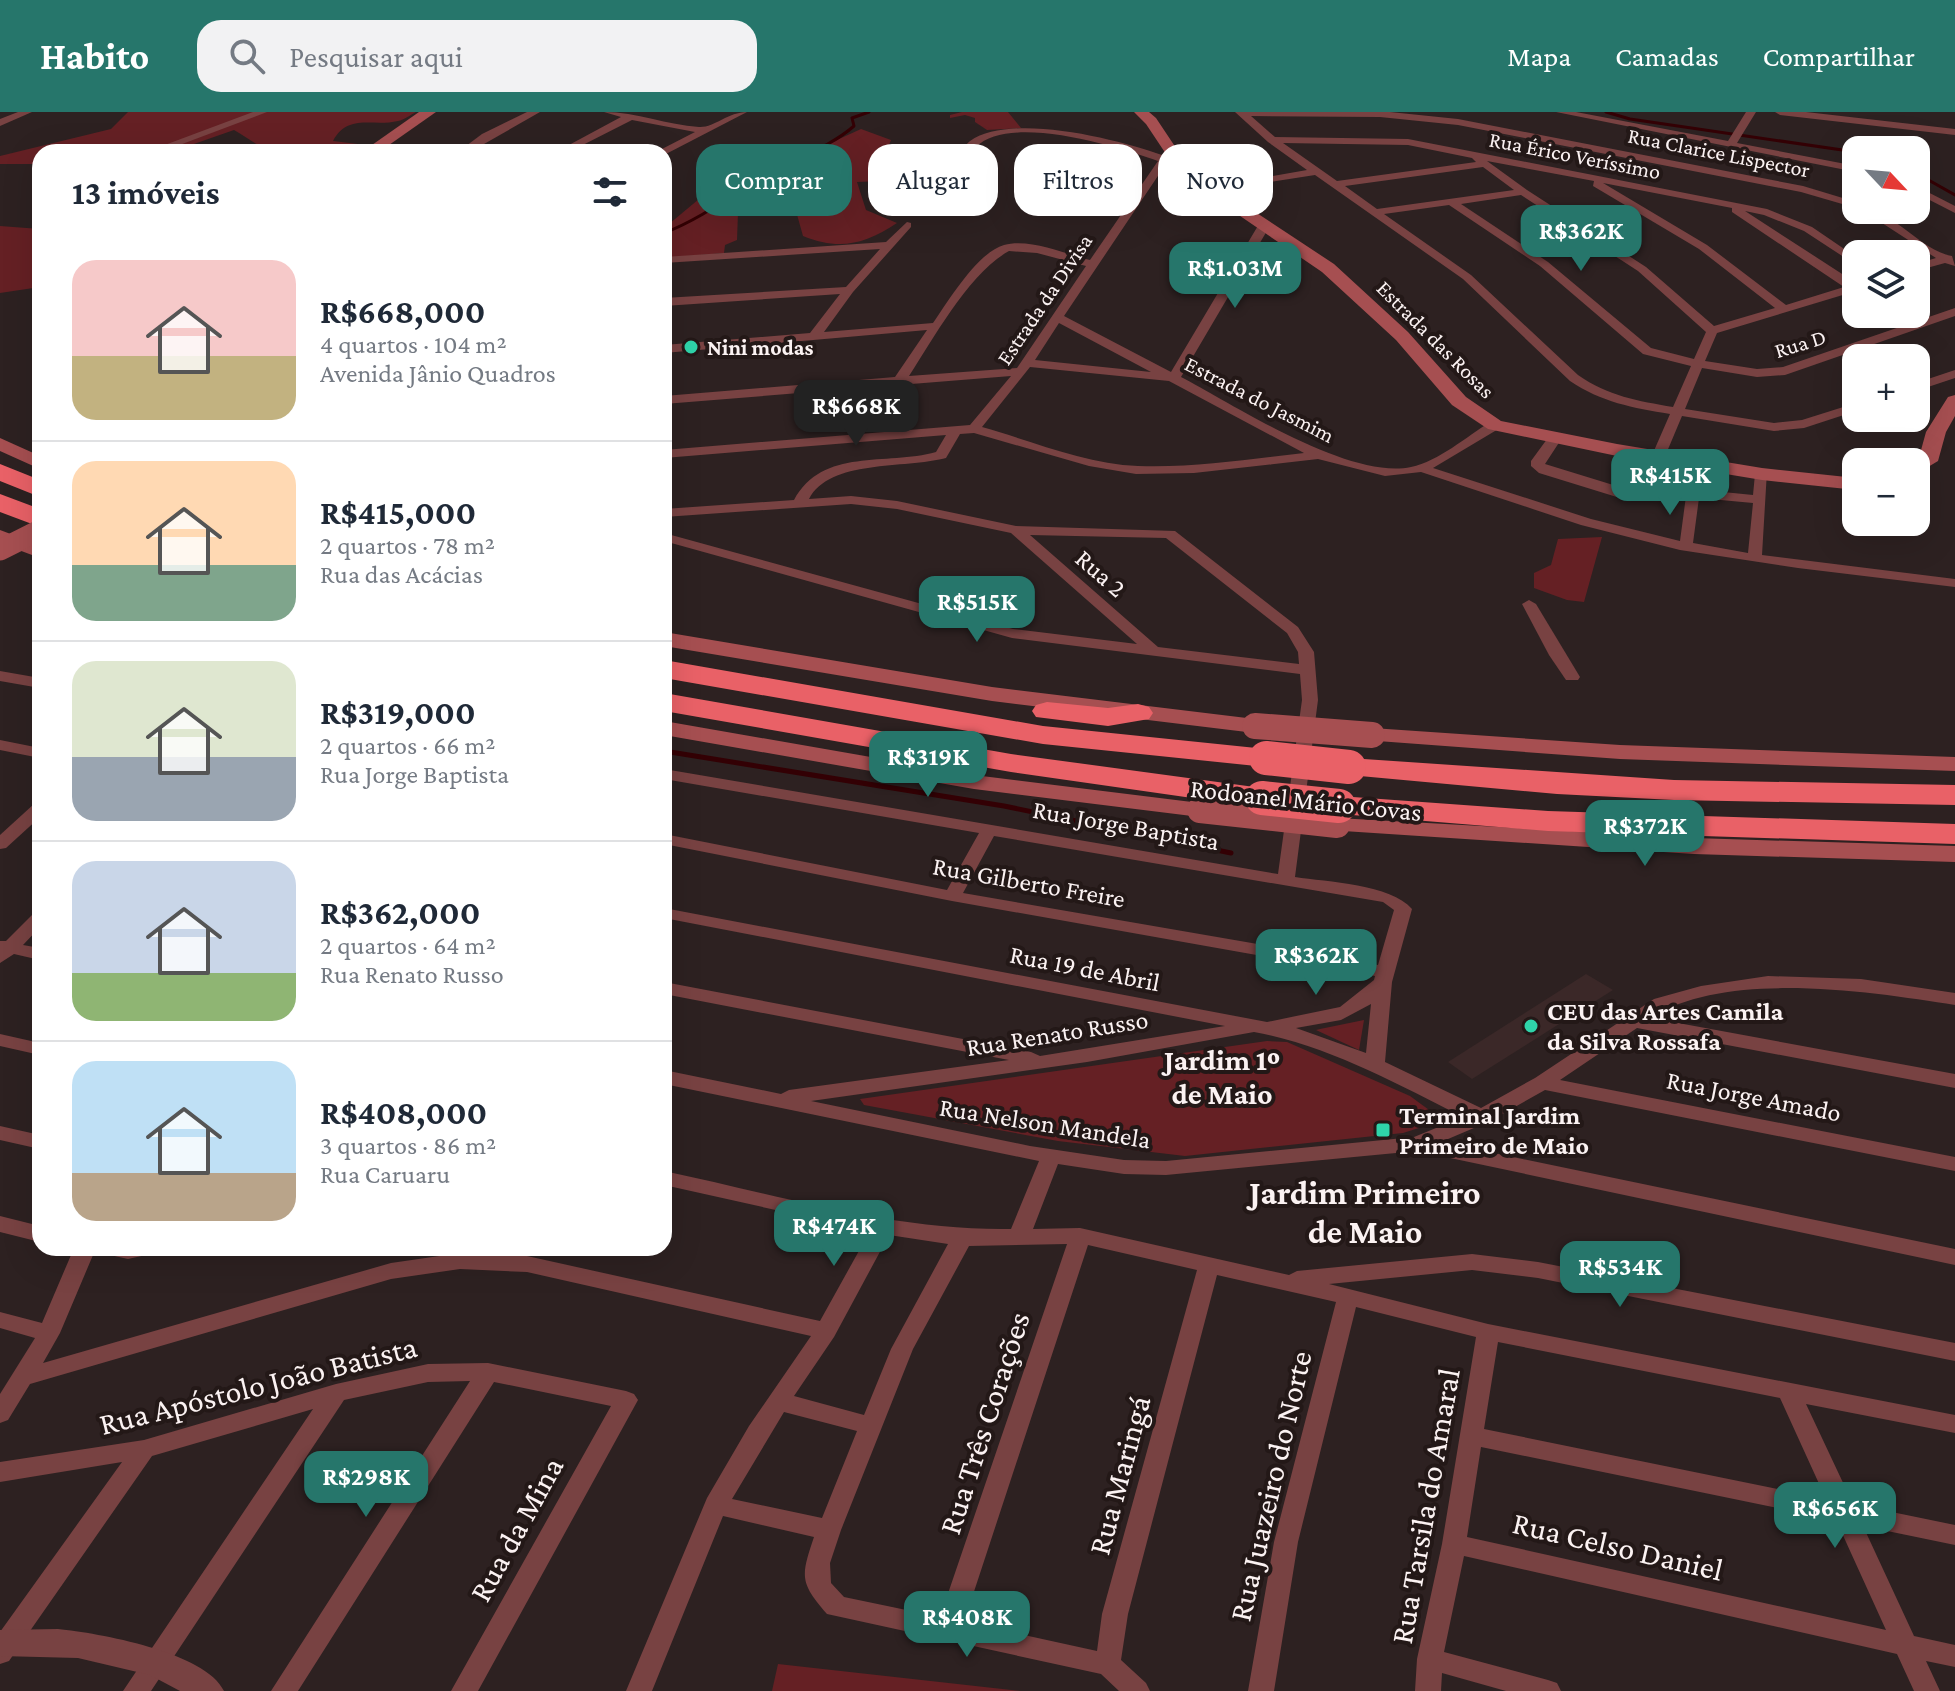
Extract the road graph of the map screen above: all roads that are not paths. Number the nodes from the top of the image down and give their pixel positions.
1 (27, 112) edge
2 (262, 112) edge
3 (429, 112) edge
4 (535, 112) edge
5 (609, 112) edge
6 (742, 112) edge
7 (1240, 112) edge
8 (1561, 112) edge
9 (1751, 112) edge
10 (1780, 112) edge
11 (1922, 112) edge
12 (1150, 115) edge
13 (630, 117) junction
14 (0, 123) edge
15 (1925, 129) junction
16 (703, 131) junction
17 (1955, 132) edge
18 (1735, 137) junction
19 (1272, 140) junction
20 (173, 144) edge
21 (381, 144) edge
22 (474, 144) edge
23 (577, 144) edge
24 (974, 144) edge
25 (1163, 144) edge
26 (672, 148) edge
27 (1158, 152) edge
28 (1472, 154) junction
29 (1483, 164) junction
30 (1842, 165) edge
31 (1158, 167) edge
32 (1318, 171) junction
33 (1583, 176) junction
34 (1273, 179) edge
35 (1338, 184) junction
36 (1623, 185) junction
37 (1523, 192) junction
38 (1612, 193) junction
39 (1930, 197) edge
40 (1842, 201) edge
41 (1453, 203) junction
42 (1728, 206) junction
43 (1955, 210) edge
44 (1375, 212) junction
45 (1252, 216) edge
46 (1265, 224) junction
47 (1891, 224) edge
48 (907, 225) dead end
49 (887, 245) junction
50 (1842, 253) edge
51 (672, 259) edge
52 (1951, 259) edge
53 (1091, 264) junction
54 (1930, 264) edge
55 (1842, 280) edge
56 (849, 290) junction
57 (1842, 292) edge
58 (672, 301) edge
59 (1784, 309) junction
60 (1955, 312) edge
61 (1056, 317) junction
62 (937, 326) junction
63 (1712, 331) junction
64 (815, 335) junction
65 (672, 348) edge
66 (1699, 364) junction
67 (1023, 367) junction
68 (1955, 374) edge
69 (1174, 378) junction
70 (900, 380) junction
71 (1930, 382) edge
72 (672, 399) edge
73 (1955, 401) edge
74 (1842, 411) edge
75 (1679, 413) junction
76 (1495, 425) junction
77 (956, 429) junction
78 (974, 429) junction
79 (1555, 438) junction
80 (0, 444) edge
81 (1929, 448) edge
82 (1950, 452) dead end
83 (672, 453) edge
84 (1319, 455) junction
85 (1659, 456) junction
86 (32, 459) edge
87 (1930, 461) edge
88 (1421, 468) junction
89 (0, 472) edge
90 (1762, 474) junction
91 (1842, 483) edge
92 (32, 486) edge
93 (1646, 488) junction
94 (1693, 493) junction
95 (1760, 500) junction
96 (0, 502) edge
97 (800, 502) junction
98 (672, 512) edge
99 (32, 516) edge
100 (1016, 530) junction
101 (32, 534) edge
102 (0, 536) edge
103 (672, 539) edge
104 (1686, 546) junction
105 (32, 549) edge
106 (0, 550) edge
107 (1755, 557) junction
108 (1955, 583) edge
109 (1529, 604) dead end
110 (672, 640) edge
111 (1155, 652) junction
112 (672, 662) edge
113 (672, 670) edge
114 (1306, 670) junction
115 (0, 676) edge
116 (1572, 677) dead end
117 (32, 682) edge
118 (672, 703) edge
119 (1138, 713) junction
120 (672, 729) edge
121 (0, 745) edge
122 (32, 751) edge
123 (1955, 764) edge
124 (672, 775) edge
125 (1955, 795) edge
126 (32, 815) edge
127 (1338, 816) junction
128 (990, 828) junction
129 (1955, 834) edge
130 (672, 841) edge
131 (0, 844) edge
132 (1955, 854) edge
133 (1286, 878) junction
134 (952, 896) junction
135 (672, 915) edge
136 (32, 924) edge
137 (3, 950) edge
138 (32, 953) edge
139 (1384, 977) junction
140 (672, 990) edge
141 (1955, 999) edge
142 (1632, 1021) junction
143 (1260, 1027) junction
144 (0, 1040) edge
145 (32, 1047) edge
146 (1045, 1061) junction
147 (1375, 1064) junction
148 (672, 1079) edge
149 (1955, 1081) edge
150 (1542, 1083) junction
151 (774, 1098) junction
152 (1481, 1117) junction
153 (0, 1133) edge
154 (32, 1140) edge
155 (1417, 1144) junction
156 (1051, 1156) junction
157 (1955, 1164) edge
158 (672, 1180) edge
159 (0, 1224) edge
160 (883, 1226) junction
161 (32, 1232) edge
162 (1080, 1236) junction
163 (962, 1238) junction
164 (1018, 1239) junction
165 (82, 1256) edge
166 (1955, 1257) edge
167 (1209, 1265) junction
168 (1283, 1281) junction
169 (1348, 1297) junction
170 (0, 1320) edge
171 (826, 1331) junction
172 (1488, 1332) junction
173 (49, 1333) junction
174 (1955, 1352) edge
175 (488, 1372) junction
176 (24, 1377) junction
177 (1788, 1390) junction
178 (336, 1393) junction
179 (626, 1400) joint
180 (778, 1401) junction
181 (0, 1414) edge
182 (1955, 1424) edge
183 (872, 1426) junction
184 (1472, 1436) junction
185 (144, 1449) junction
186 (0, 1472) edge
187 (716, 1505) junction
188 (1843, 1509) junction
189 (829, 1530) junction
190 (1955, 1535) edge
191 (1454, 1544) junction
192 (949, 1630) junction
193 (1906, 1645) junction
194 (3, 1646) edge
195 (1955, 1656) edge
196 (1430, 1659) junction
197 (155, 1662) junction
198 (1108, 1664) junction
199 (136, 1691) edge
200 (208, 1691) edge
201 (284, 1691) edge
202 (464, 1691) edge
203 (639, 1691) edge
204 (1137, 1691) edge
205 (1261, 1691) edge
206 (1428, 1691) edge
207 (1548, 1691) edge
208 (1927, 1691) edge

1 - 14 street
2 - 20 street
3 - 21 main road
4 - 22 street
5 - 13 street
6 - 16 street
7 - 19 street
7 - 40 street, Rua Clarice Lispector
8 - 18 street
9 - 18 street
10 - 15 street
11 - 15 street
12 - 25 main road, Estrada das Rosas
13 - 16 street
13 - 23 street
15 - 17 street
16 - 26 street
18 - 30 street
19 - 28 street, Rua Érico Veríssimo
19 - 32 street
24 - 27 street
28 - 29 street
28 - 33 street, Rua Érico Veríssimo
29 - 35 street
29 - 37 street
31 - 53 street, Estrada da Divisa
32 - 34 street
32 - 35 street
33 - 36 street, Rua Érico Veríssimo
33 - 38 street
35 - 44 street
36 - 38 street
36 - 42 street, Rua Érico Veríssimo
37 - 41 street
37 - 63 street
38 - 59 street
39 - 43 street
41 - 44 street
41 - 66 street, Rua D
42 - 50 street, Rua Érico Veríssimo
42 - 55 street
44 - 75 street
45 - 46 main road, Estrada das Rosas
46 - 69 street
46 - 76 main road, Estrada das Rosas
47 - 52 street
48 - 49 street
49 - 51 street
49 - 56 street
52 - 54 street
53 - 61 street, Estrada da Divisa
53 - 62 street
56 - 58 street
56 - 64 street
57 - 59 street
59 - 63 street
60 - 66 street, Rua D
61 - 67 street, Estrada da Divisa
61 - 69 street, Estrada do Jasmim
62 - 64 street
62 - 70 street
63 - 66 street
64 - 65 street
66 - 75 street
67 - 69 street
67 - 70 street
67 - 78 street, Estrada da Divisa
68 - 71 street
69 - 84 street, Estrada do Jasmim
70 - 72 street
73 - 81 main road
74 - 75 street
75 - 85 street
76 - 79 main road, Estrada das Rosas
76 - 88 street, Estrada do Jasmim
77 - 78 street
77 - 83 street
77 - 97 street
78 - 84 street
79 - 85 main road, Estrada das Rosas
79 - 93 street
80 - 86 main road
82 - 87 main road
84 - 88 street, Estrada do Jasmim
85 - 90 main road, Estrada das Rosas
85 - 93 street
88 - 104 street
89 - 92 highway
90 - 91 main road, Estrada das Rosas
90 - 95 street
93 - 94 street
94 - 95 street
94 - 104 street
95 - 107 street
96 - 99 highway
97 - 98 street
97 - 100 street
100 - 111 street, Rua 2
100 - 114 street
101 - 106 main road, bridge
102 - 105 main road
103 - 111 street
104 - 107 street
107 - 108 street
109 - 116 street
110 - 119 main road
111 - 114 street
112 - 119 highway
113 - 125 highway, Rodoanel Mário Covas, bridge
114 - 133 street
115 - 117 street
118 - 127 highway, Rodoanel Mário Covas, bridge
119 - 123 main road, bridge
120 - 127 main road, bridge
121 - 122 street
124 - 128 street, Rua Jorge Baptista
126 - 131 street
127 - 129 highway, Rodoanel Mário Covas
127 - 132 main road
128 - 133 street, Rua Jorge Baptista
128 - 134 street
130 - 134 street, Rua Gilberto Freire
133 - 139 street, Rua Jorge Baptista
134 - 139 street, Rua Gilberto Freire
135 - 143 street, Rua 19 de Abril
136 - 137 street
137 - 138 street
139 - 143 street, Rua Renato Russo
139 - 147 street
140 - 146 street
141 - 142 street, Rua Nelson Mandela
142 - 149 street
142 - 150 street, Rua Nelson Mandela
143 - 146 street, Rua Renato Russo
143 - 147 street, Rua 19 de Abril
144 - 145 street
146 - 151 street, Rua Renato Russo
147 - 152 street, Rua 19 de Abril
148 - 151 street, Rua Nelson Mandela
150 - 152 street, Rua Nelson Mandela
150 - 157 street, Rua Jorge Amado
151 - 156 street, Rua Nelson Mandela
152 - 155 street, Rua Nelson Mandela
153 - 154 street
155 - 156 street, Rua Nelson Mandela
155 - 166 street
156 - 164 street
158 - 160 street
159 - 161 street
160 - 163 street
160 - 171 street
162 - 164 street
162 - 167 street
162 - 192 street, Rua Três Corações
163 - 164 street
163 - 183 street
165 - 173 street
167 - 168 street
167 - 198 street, Rua Maringá
168 - 169 street
168 - 174 street
169 - 172 street
169 - 205 street, Rua Juazeiro do Norte
170 - 173 street
171 - 176 street
171 - 180 street
172 - 177 street
172 - 184 street, Rua Tarsila do Amaral
173 - 176 street
175 - 178 street, Rua Apóstolo João Batista
175 - 179 street, Rua Apóstolo João Batista
175 - 201 street
176 - 181 street
177 - 182 street
177 - 188 street
178 - 185 street, Rua Apóstolo João Batista
178 - 197 street
179 - 202 street, Rua da Mina
180 - 183 street
180 - 187 street
183 - 189 street
184 - 188 street
184 - 191 street, Rua Tarsila do Amaral
185 - 186 street, Rua Apóstolo João Batista
185 - 194 street
187 - 189 street
187 - 203 street
188 - 190 street
188 - 193 street
189 - 192 street
191 - 193 street, Rua Celso Daniel
191 - 196 street, Rua Tarsila do Amaral
192 - 198 street
193 - 195 street, Rua Celso Daniel
193 - 208 street
194 - 197 street
196 - 206 street, Rua Tarsila do Amaral
196 - 207 street
197 - 199 street
197 - 200 street
198 - 204 street

